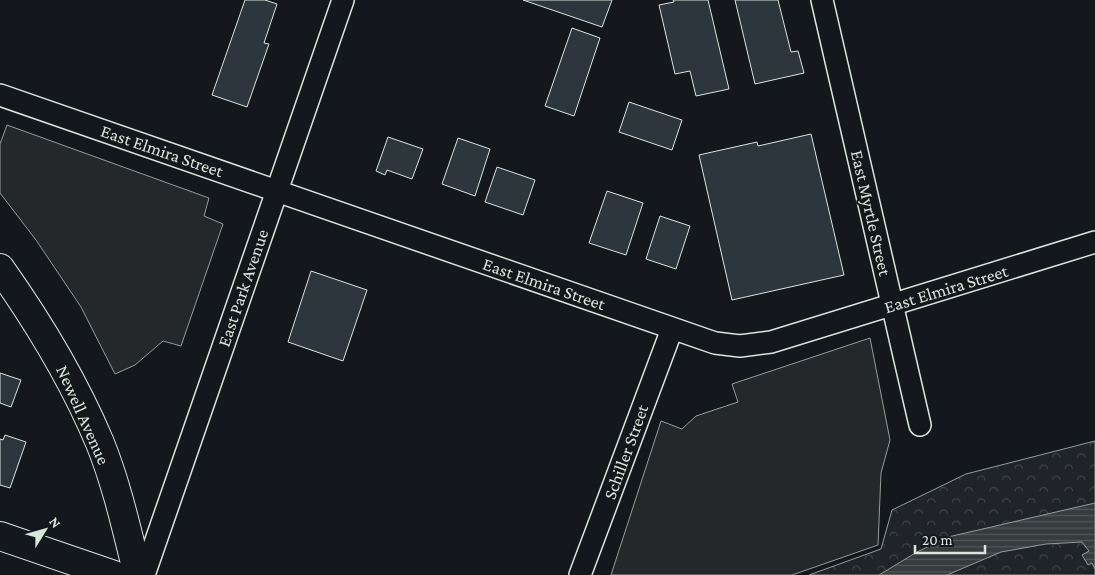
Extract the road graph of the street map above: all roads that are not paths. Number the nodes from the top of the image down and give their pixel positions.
1 (343, 0) edge
2 (822, 0) edge
3 (0, 95) edge
4 (276, 190) junction
5 (1095, 242) edge
6 (0, 268) edge
7 (892, 305) junction
8 (672, 329) junction
9 (920, 425) dead end
10 (0, 536) edge
11 (114, 575) edge
12 (138, 575) edge
13 (144, 575) edge
14 (580, 575) edge

1 - 4 street, East Park Avenue
2 - 7 street, East Myrtle Street
3 - 4 street, East Elmira Street
4 - 8 street, East Elmira Street
4 - 13 street, East Park Avenue
5 - 7 street, East Elmira Street
6 - 12 main road, Newell Avenue
7 - 8 street, East Elmira Street
7 - 9 street, East Myrtle Street
8 - 14 street, Schiller Street
10 - 11 main road

